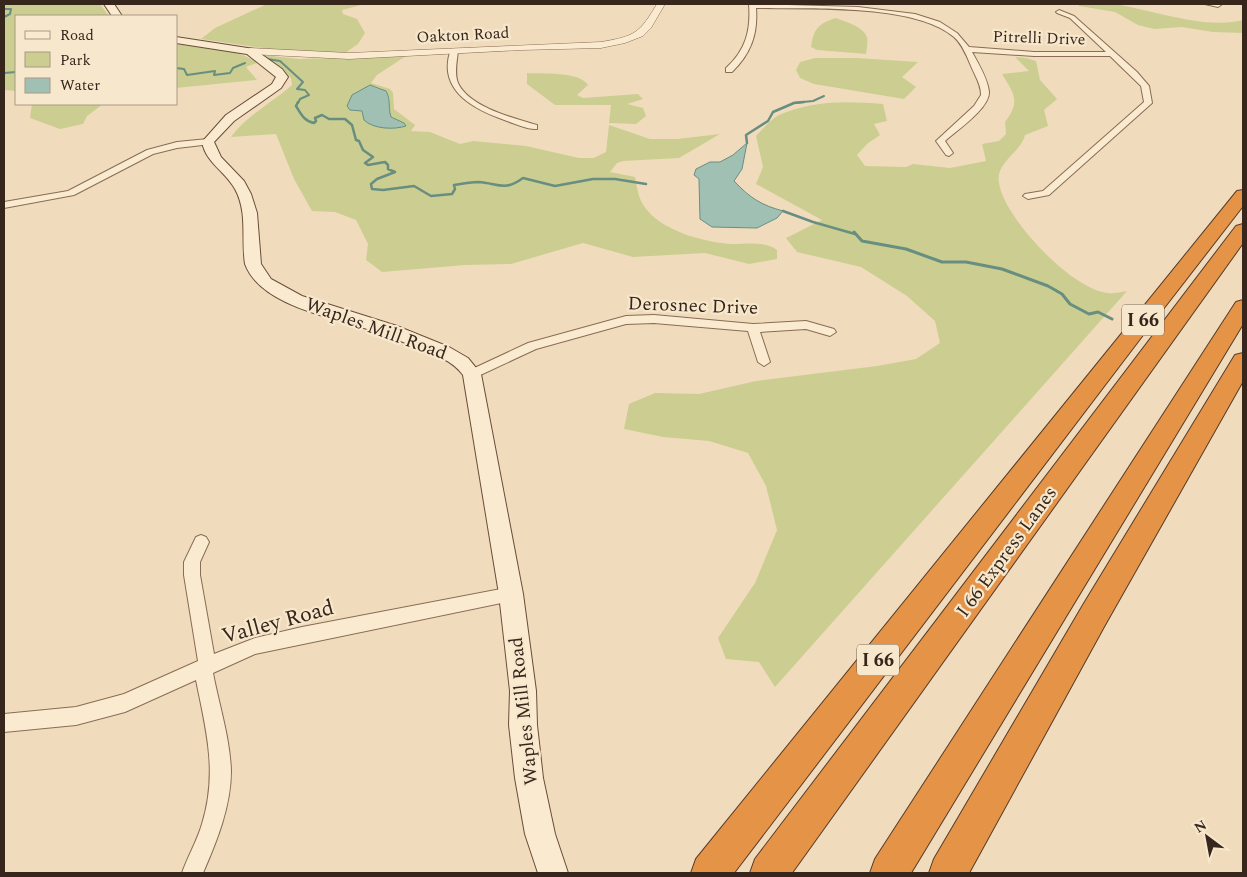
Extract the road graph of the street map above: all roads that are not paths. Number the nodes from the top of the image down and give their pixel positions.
1 (109, 4) edge
2 (661, 4) edge
3 (1208, 4) edge
4 (752, 5) edge
5 (1218, 6) dead end
6 (1059, 12) dead end
7 (116, 15) edge
8 (178, 40) edge
9 (967, 49) junction
10 (250, 51) junction
11 (454, 51) junction
12 (1111, 54) junction
13 (729, 70) dead end
14 (534, 127) dead end
15 (208, 142) junction
16 (949, 153) dead end
17 (1243, 195) edge
18 (1028, 196) dead end
19 (4, 205) edge
20 (1243, 230) edge
21 (1243, 307) edge
22 (753, 328) junction
23 (830, 332) dead end
24 (1243, 361) edge
25 (764, 362) dead end
26 (472, 374) junction
27 (201, 542) dead end
28 (511, 594) junction
29 (205, 667) junction
30 (4, 723) edge
31 (192, 873) edge
32 (553, 873) edge
33 (710, 873) edge
34 (769, 873) edge
35 (889, 873) edge
36 (948, 873) edge

1 - 7 main road
2 - 11 street, Oakton Road
3 - 5 street
4 - 9 street
4 - 13 street
6 - 12 street
8 - 10 main road
9 - 12 street, Pitrelli Drive
9 - 16 street
10 - 11 street, Oakton Road
10 - 15 main road
11 - 14 street
12 - 18 street
15 - 19 street
15 - 26 main road, Waples Mill Road
17 - 33 highway, I 66
20 - 34 highway, I 66 Express Lanes
21 - 35 highway
22 - 23 street, Derosnec Drive
22 - 25 street
22 - 26 street, Derosnec Drive
24 - 36 highway
26 - 28 main road, Waples Mill Road
27 - 29 street
28 - 29 street, Valley Road
28 - 32 main road, Waples Mill Road
29 - 30 street, Valley Road
29 - 31 street

